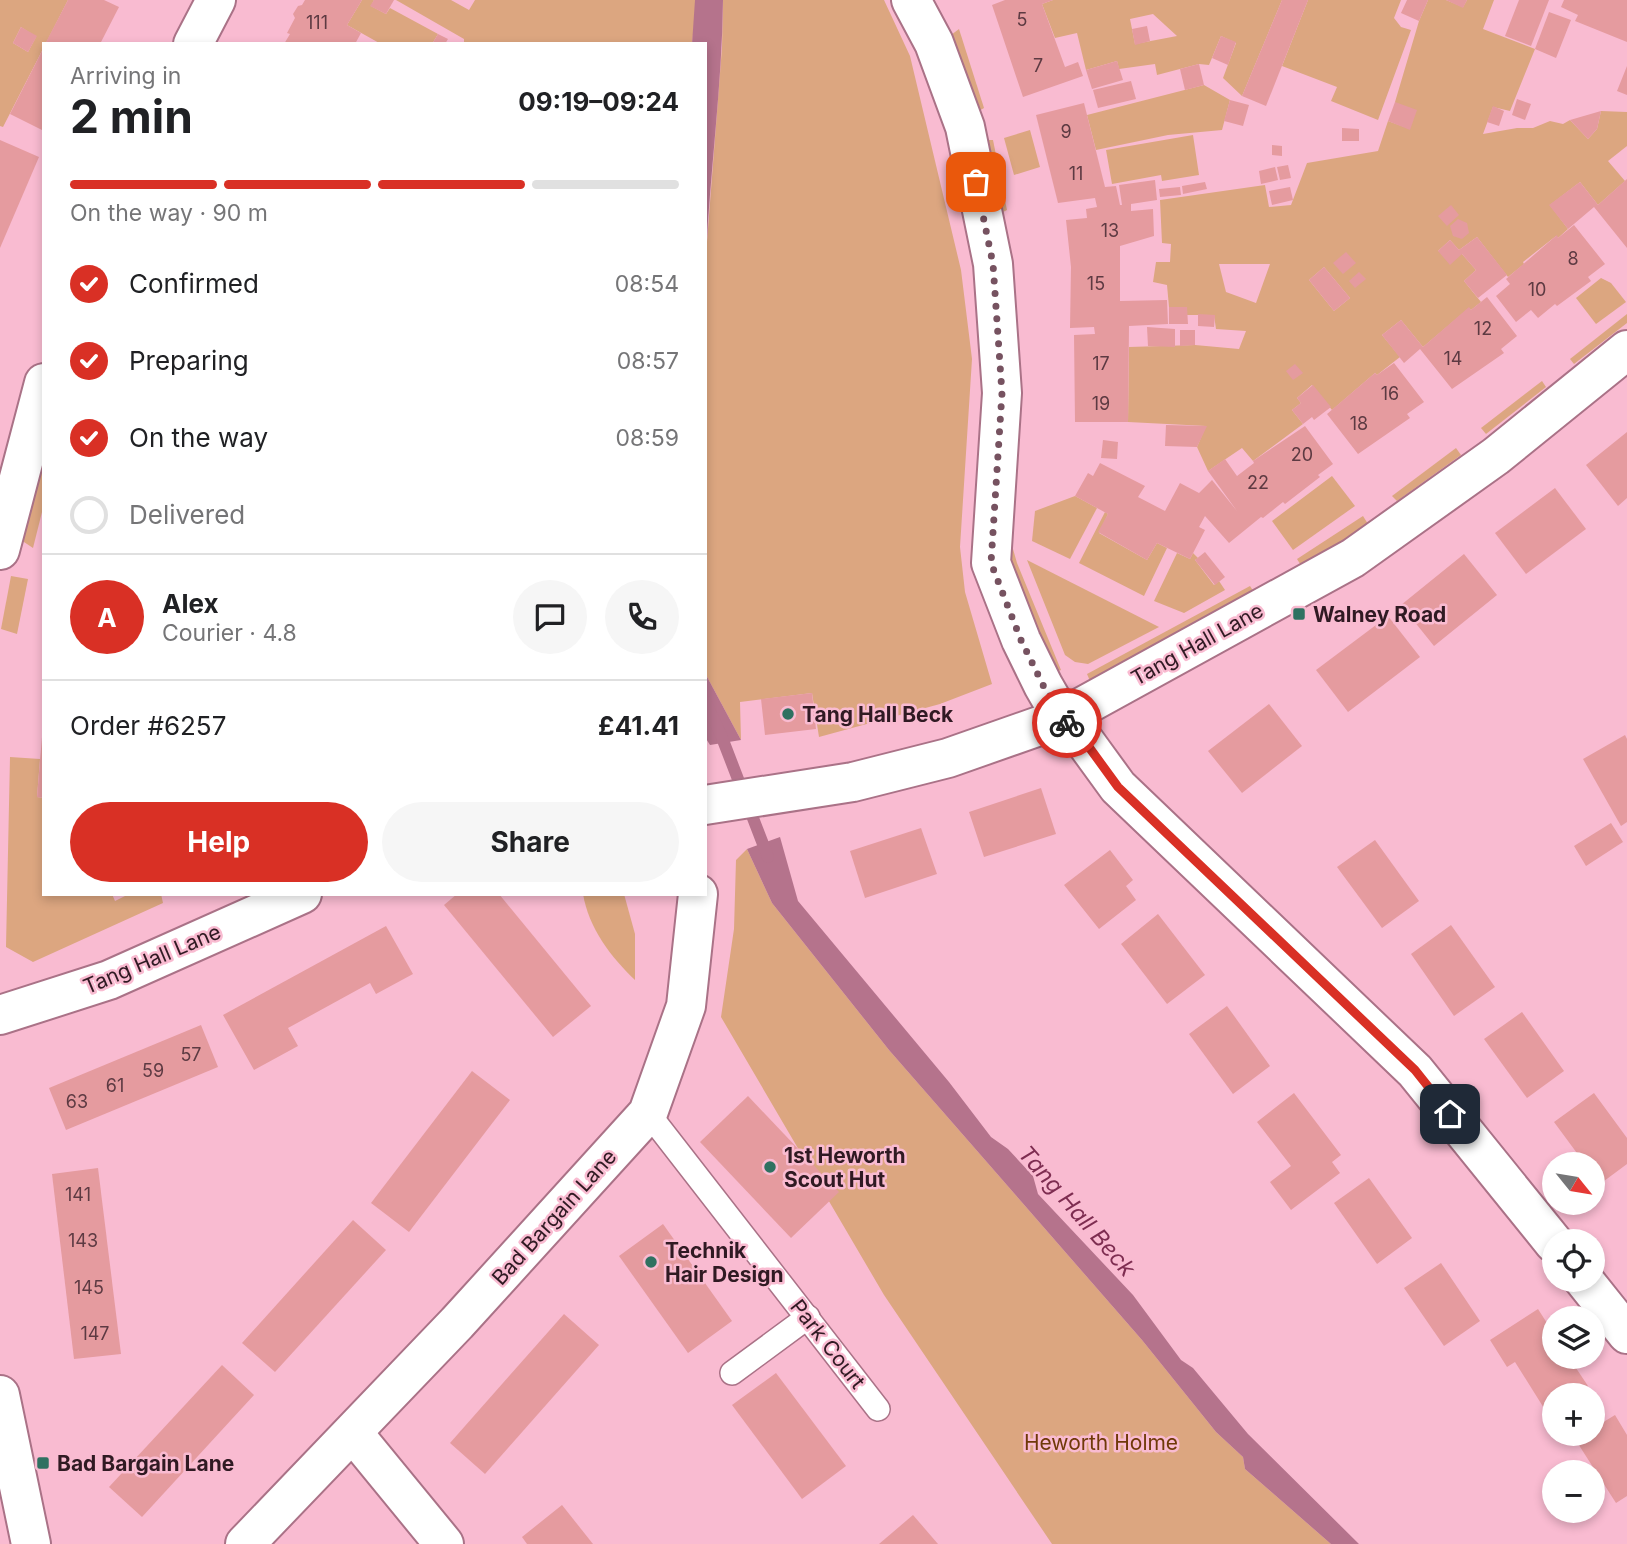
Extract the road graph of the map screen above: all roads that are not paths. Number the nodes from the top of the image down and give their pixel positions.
1 (216, 0) edge
2 (911, 0) edge
3 (194, 42) edge
4 (1627, 350) edge
5 (42, 391) edge
6 (0, 550) edge
7 (1062, 718) junction
8 (707, 805) edge
9 (298, 896) edge
10 (673, 896) edge
11 (698, 896) edge
12 (695, 937) junction
13 (0, 1015) edge
14 (648, 1113) junction
15 (1543, 1229) edge
16 (1593, 1292) edge
17 (808, 1317) junction
18 (1627, 1334) edge
19 (732, 1373) dead end
20 (0, 1395) edge
21 (878, 1409) dead end
22 (353, 1433) junction
23 (31, 1544) edge
24 (245, 1544) edge
25 (444, 1544) edge

1 - 3 street
2 - 7 street
4 - 7 street, Tang Hall Lane
5 - 6 street
7 - 8 street, Tang Hall Lane
7 - 15 street
9 - 13 street, Tang Hall Lane
10 - 12 street
11 - 12 street, Bad Bargain Lane
12 - 14 street, Bad Bargain Lane
14 - 17 lane, Park Court
14 - 22 street, Bad Bargain Lane
16 - 18 street
17 - 19 lane
17 - 21 lane, Park Court
20 - 23 street
22 - 24 street, Bad Bargain Lane
22 - 25 street

